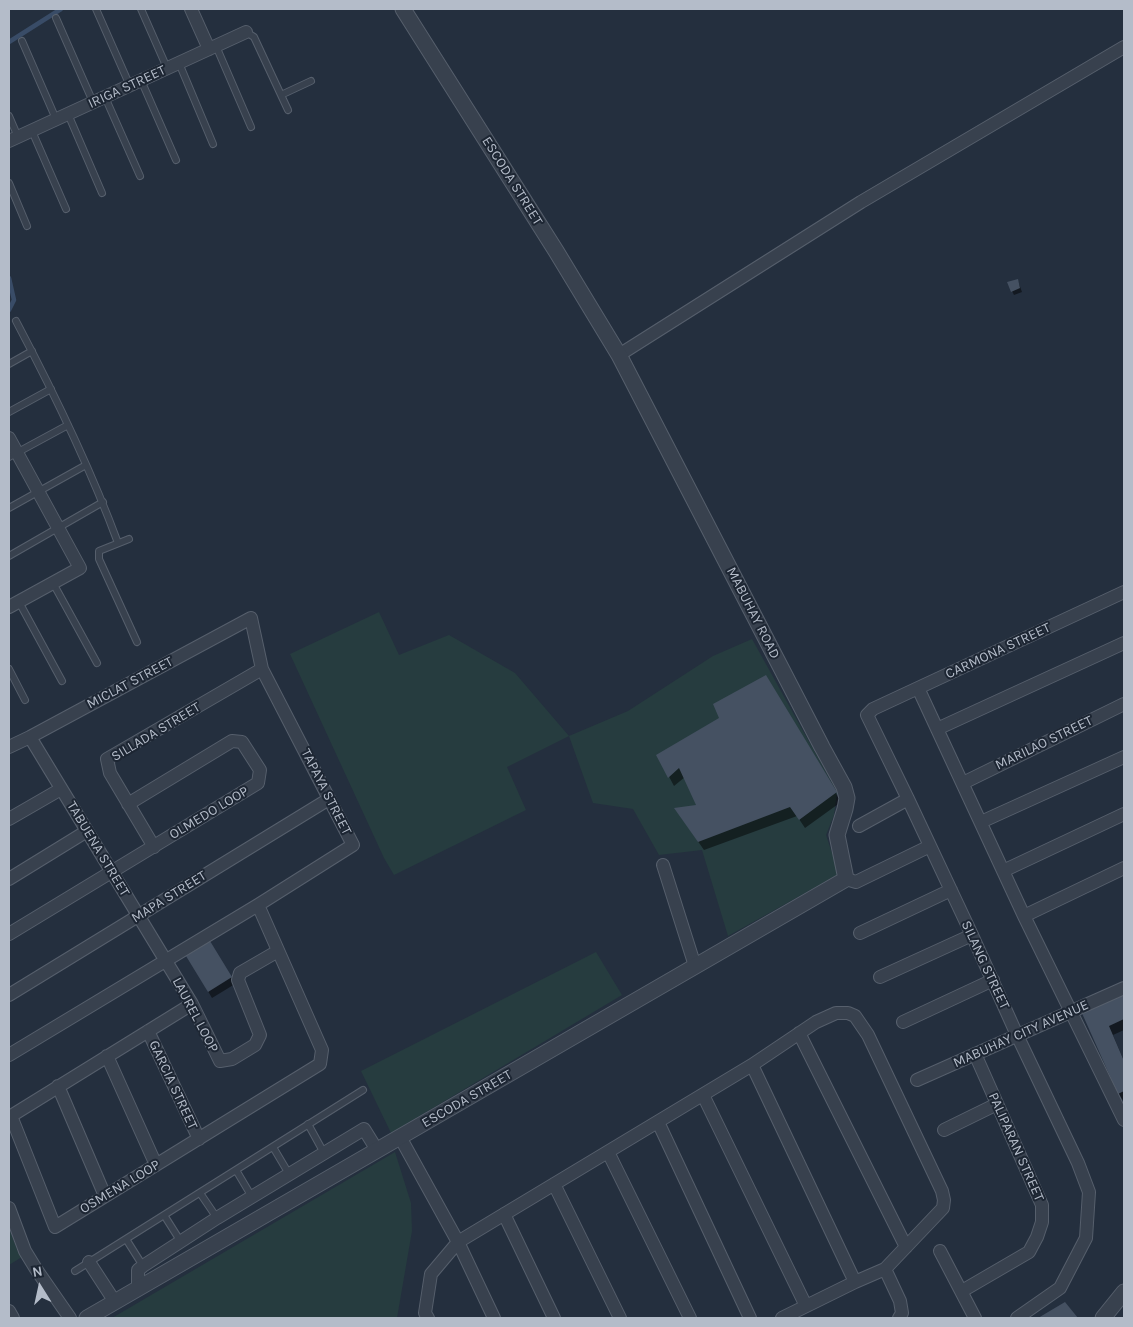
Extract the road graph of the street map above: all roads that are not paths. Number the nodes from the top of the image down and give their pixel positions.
1 (96, 9) edge
2 (140, 9) edge
3 (191, 9) edge
4 (403, 9) edge
5 (56, 18) dead end
6 (246, 32) joint
7 (22, 41) dead end
8 (213, 47) junction
9 (1124, 47) edge
10 (179, 63) junction
11 (167, 68) junction
12 (311, 81) dead end
13 (135, 83) junction
14 (281, 95) junction
15 (99, 100) junction
16 (288, 110) dead end
17 (9, 116) edge
18 (62, 117) junction
19 (251, 127) dead end
20 (32, 131) junction
21 (14, 139) edge
22 (213, 144) dead end
23 (176, 160) dead end
24 (140, 176) dead end
25 (9, 183) edge
26 (102, 193) dead end
27 (66, 209) dead end
28 (27, 226) dead end
29 (16, 322) dead end
30 (32, 351) junction
31 (619, 355) junction
32 (9, 364) edge
33 (51, 389) junction
34 (9, 412) edge
35 (68, 425) junction
36 (9, 438) edge
37 (13, 455) edge
38 (86, 465) junction
39 (38, 492) junction
40 (102, 502) junction
41 (9, 508) edge
42 (58, 528) junction
43 (129, 539) dead end
44 (118, 544) junction
45 (9, 556) edge
46 (53, 583) junction
47 (1124, 592) edge
48 (14, 604) edge
49 (251, 618) joint
50 (137, 642) dead end
51 (1124, 643) edge
52 (97, 663) dead end
53 (9, 669) edge
54 (262, 669) junction
55 (62, 681) dead end
56 (918, 688) junction
57 (25, 700) dead end
58 (1124, 704) edge
59 (873, 709) joint
60 (938, 730) junction
61 (30, 737) junction
62 (9, 747) edge
63 (1124, 757) edge
64 (963, 783) junction
65 (61, 788) junction
66 (329, 799) junction
67 (908, 799) junction
68 (128, 804) junction
69 (1124, 814) edge
70 (9, 819) edge
71 (981, 822) junction
72 (860, 826) dead end
73 (87, 831) junction
74 (930, 846) junction
75 (154, 847) junction
76 (663, 865) dead end
77 (1124, 868) edge
78 (1004, 871) junction
79 (112, 872) junction
80 (9, 879) edge
81 (846, 879) junction
82 (951, 890) junction
83 (258, 904) junction
84 (139, 916) junction
85 (1024, 916) junction
86 (860, 933) dead end
87 (9, 934) edge
88 (972, 935) junction
89 (278, 951) junction
90 (165, 960) junction
91 (695, 966) junction
92 (880, 978) dead end
93 (993, 980) junction
94 (1124, 988) edge
95 (9, 996) edge
96 (192, 1004) junction
97 (1071, 1011) junction
98 (903, 1022) dead end
99 (148, 1031) junction
100 (799, 1033) junction
101 (1018, 1035) junction
102 (975, 1054) junction
103 (9, 1055) edge
104 (107, 1056) junction
105 (752, 1065) junction
106 (917, 1080) dead end
107 (58, 1086) junction
108 (363, 1090) dead end
109 (702, 1096) junction
110 (997, 1104) junction
111 (1124, 1120) edge
112 (658, 1122) junction
113 (308, 1124) junction
114 (944, 1130) dead end
115 (400, 1138) junction
116 (199, 1139) junction
117 (273, 1147) junction
118 (377, 1150) junction
119 (608, 1152) junction
120 (324, 1153) junction
121 (156, 1165) junction
122 (236, 1170) junction
123 (289, 1174) junction
124 (554, 1184) junction
125 (200, 1193) junction
126 (105, 1196) junction
127 (252, 1196) junction
128 (9, 1208) edge
129 (504, 1214) junction
130 (164, 1215) junction
131 (217, 1218) junction
132 (126, 1239) junction
133 (181, 1242) junction
134 (458, 1242) junction
135 (906, 1247) junction
136 (940, 1251) dead end
137 (89, 1262) junction
138 (143, 1266) junction
139 (885, 1269) junction
140 (75, 1271) dead end
141 (855, 1282) junction
142 (138, 1289) junction
143 (962, 1291) junction
144 (1124, 1292) edge
145 (115, 1302) junction
146 (806, 1306) junction
147 (9, 1311) edge
148 (13, 1318) edge
149 (70, 1318) edge
150 (87, 1318) edge
151 (428, 1318) edge
152 (494, 1318) edge
153 (554, 1318) edge
154 (620, 1318) edge
155 (690, 1318) edge
156 (750, 1318) edge
157 (782, 1318) edge
158 (899, 1318) edge
159 (975, 1318) edge
160 (1017, 1318) edge
161 (1103, 1318) edge

1 - 13 lane
2 - 11 lane
3 - 8 street
4 - 31 street, ESCODA STREET
5 - 15 lane
6 - 8 street, IRIGA STREET
6 - 14 lane
7 - 18 lane
8 - 10 street, IRIGA STREET
8 - 19 lane
9 - 31 street
10 - 11 street, IRIGA STREET
10 - 22 lane
11 - 13 street, IRIGA STREET
12 - 14 lane
13 - 15 street, IRIGA STREET
13 - 23 lane
14 - 16 lane
15 - 18 street, IRIGA STREET
15 - 24 lane
17 - 21 lane
18 - 20 street, IRIGA STREET
18 - 26 lane
20 - 21 street, IRIGA STREET
20 - 27 lane
25 - 28 lane
29 - 30 lane
30 - 32 lane
30 - 33 lane
31 - 81 street, MABUHAY ROAD
33 - 34 lane
33 - 35 lane
35 - 37 lane
35 - 38 lane
36 - 37 street
37 - 39 street
38 - 39 lane
38 - 40 lane
39 - 41 lane
39 - 42 street
40 - 42 lane
40 - 44 lane
42 - 45 lane
42 - 46 street
43 - 44 lane
44 - 50 lane
46 - 48 street
46 - 52 lane
47 - 56 street, CARMONA STREET
48 - 55 lane
49 - 54 street, TAPAYA STREET
49 - 61 street, MICLAT STREET
51 - 60 street
53 - 57 lane
54 - 66 street, TAPAYA STREET
54 - 68 street, SILLADA STREET
56 - 59 street, CARMONA STREET
56 - 60 street
58 - 64 street, MARILAO STREET
59 - 67 street, SILANG STREET
60 - 64 street
61 - 62 street, MICLAT STREET
61 - 65 street, TABUENA STREET
63 - 71 street
64 - 71 street
65 - 70 street
65 - 73 street, TABUENA STREET
66 - 83 street, TAPAYA STREET
66 - 84 street, MAPA STREET
67 - 72 street
67 - 74 street, SILANG STREET
68 - 75 street, SILLADA STREET
68 - 75 street, OLMEDO LOOP
69 - 78 street
71 - 78 street
73 - 79 street, TABUENA STREET
73 - 80 street
74 - 81 street
74 - 82 street, SILANG STREET
75 - 79 street, OLMEDO LOOP
76 - 91 street
77 - 85 street
78 - 85 street
79 - 84 street, TABUENA STREET
79 - 87 street, OLMEDO LOOP
81 - 91 street, ESCODA STREET
82 - 86 street
82 - 88 street, SILANG STREET
83 - 89 street, OSMENA LOOP
83 - 90 street, TAPAYA STREET
84 - 90 street, TABUENA STREET
84 - 95 street, MAPA STREET
85 - 97 street
88 - 92 street
88 - 93 street, SILANG STREET
89 - 96 street, LAUREL LOOP
89 - 116 street, OSMENA LOOP
90 - 96 street, LAUREL LOOP
90 - 103 street, TAPAYA STREET
91 - 115 street, ESCODA STREET
93 - 98 street
93 - 101 street, SILANG STREET
94 - 97 street, MABUHAY CITY AVENUE
96 - 99 street, OSMENA LOOP
97 - 101 street, MABUHAY CITY AVENUE
97 - 111 street
99 - 104 street, OSMENA LOOP
99 - 116 street, GARCIA STREET
100 - 105 street
100 - 135 street
100 - 135 street
101 - 102 street, MABUHAY CITY AVENUE
101 - 160 street, SILANG STREET
102 - 106 street, MABUHAY CITY AVENUE
102 - 110 street, PALIPARAN STREET
104 - 107 street, OSMENA LOOP
104 - 121 street
105 - 109 street
105 - 141 street
107 - 126 street
107 - 126 street, OSMENA LOOP
108 - 113 lane
109 - 112 street
109 - 146 street
110 - 114 street
110 - 143 street, PALIPARAN STREET
112 - 119 street
112 - 156 street
113 - 117 lane
113 - 120 lane
115 - 118 street, ESCODA STREET
115 - 134 street
116 - 121 street, OSMENA LOOP
117 - 122 lane
117 - 123 lane
118 - 120 street
118 - 142 street, ESCODA STREET
119 - 124 street
119 - 155 street
120 - 123 street
121 - 126 street, OSMENA LOOP
122 - 125 lane
122 - 127 lane
123 - 127 street
124 - 129 street
124 - 154 street
125 - 130 lane
125 - 131 lane
127 - 131 street
128 - 149 street
129 - 134 street
129 - 153 street
130 - 132 lane
130 - 133 lane
131 - 133 street
132 - 137 lane
132 - 138 lane
133 - 138 street
134 - 151 street
134 - 152 street
135 - 139 street
136 - 143 street
137 - 140 lane
137 - 145 street
138 - 142 street
139 - 141 street
139 - 158 street
141 - 146 street
142 - 145 street, ESCODA STREET
143 - 159 street
144 - 161 street
145 - 150 street, ESCODA STREET
146 - 157 street
147 - 148 street

